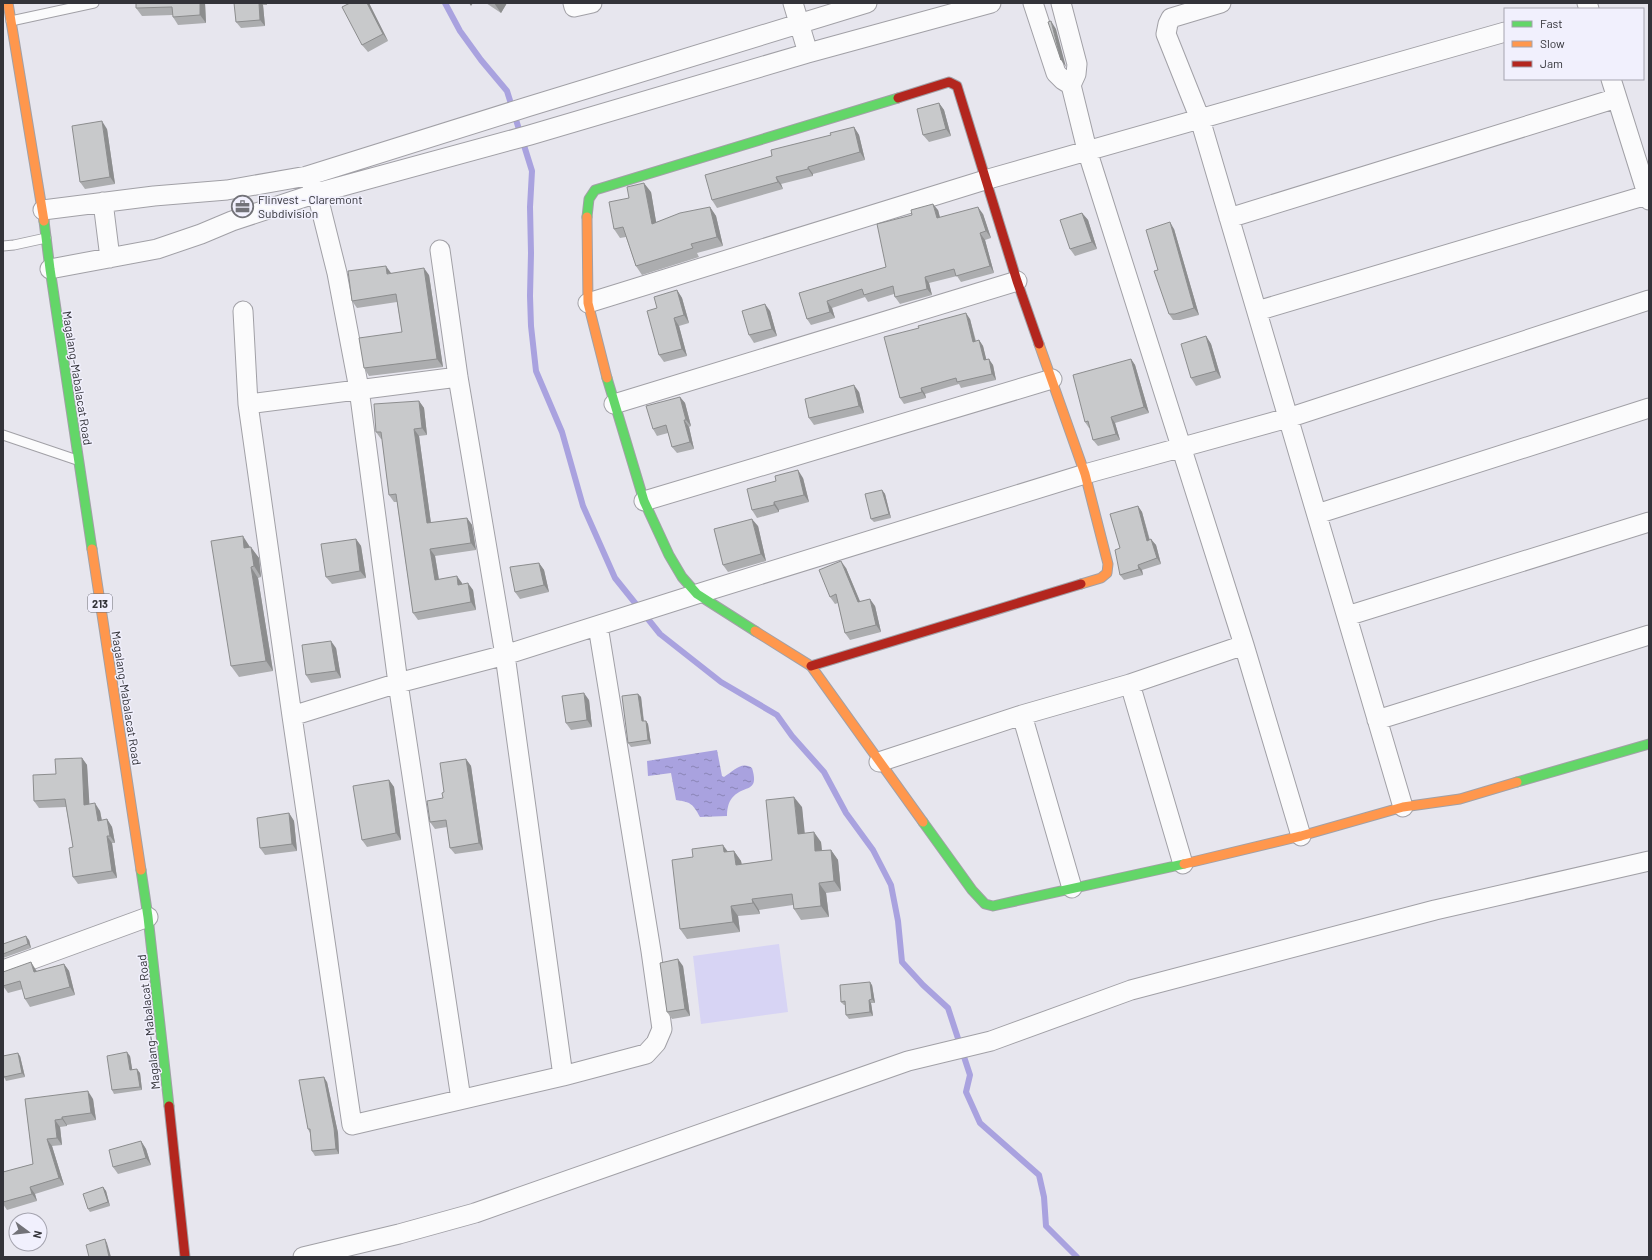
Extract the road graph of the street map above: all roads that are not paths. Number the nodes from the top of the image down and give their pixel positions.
1 (8, 3) edge
2 (94, 3) edge
3 (573, 3) edge
4 (592, 3) edge
5 (793, 3) edge
6 (867, 3) edge
7 (991, 3) edge
8 (1033, 3) edge
9 (1061, 3) edge
10 (1221, 3) edge
11 (11, 21) junction
12 (799, 23) junction
13 (1504, 32) edge
14 (808, 53) junction
15 (1611, 80) edge
16 (1071, 84) junction
17 (594, 86) junction
18 (1616, 98) junction
19 (600, 114) junction
20 (1200, 118) junction
21 (1087, 150) junction
22 (307, 176) junction
23 (985, 180) junction
24 (317, 193) junction
25 (1648, 197) edge
26 (103, 202) junction
27 (43, 210) junction
28 (1229, 218) junction
29 (46, 238) junction
30 (3, 246) edge
31 (440, 250) dead end
32 (110, 258) junction
33 (50, 269) junction
34 (1017, 281) junction
35 (1649, 300) edge
36 (588, 303) junction
37 (243, 310) dead end
38 (1257, 311) junction
39 (458, 377) junction
40 (1052, 379) junction
41 (359, 389) junction
42 (248, 404) junction
43 (614, 404) junction
44 (1649, 408) edge
45 (1288, 418) junction
46 (3, 435) edge
47 (1181, 447) junction
48 (79, 461) junction
49 (1085, 474) junction
50 (644, 501) junction
51 (1317, 514) junction
52 (1649, 522) edge
53 (697, 594) junction
54 (1347, 616) junction
55 (598, 626) junction
56 (1649, 635) edge
57 (1244, 645) junction
58 (505, 655) junction
59 (811, 666) junction
60 (398, 683) junction
61 (1130, 684) junction
62 (1022, 715) junction
63 (292, 716) junction
64 (1377, 720) junction
65 (1649, 744) edge
66 (879, 762) junction
67 (1403, 807) junction
68 (1301, 836) junction
69 (1649, 861) edge
70 (1183, 864) junction
71 (1072, 888) junction
72 (148, 916) junction
73 (3, 970) edge
74 (563, 1076) junction
75 (461, 1099) junction
76 (185, 1257) edge
77 (304, 1257) edge

1 - 11 street, Magalang-Mabalacat Road / 213
2 - 11 lane
3 - 4 street
5 - 12 street
6 - 12 street
7 - 14 street
8 - 16 street
9 - 16 street
10 - 20 street
11 - 27 street, Magalang-Mabalacat Road / 213
12 - 14 street
12 - 17 street
13 - 20 street
14 - 19 street
15 - 18 street
16 - 21 street
17 - 19 street
17 - 22 street
18 - 25 street
18 - 28 street
19 - 24 street
20 - 21 street
20 - 28 street
21 - 23 street
21 - 47 street
22 - 24 street
22 - 26 street
23 - 34 street
23 - 36 street
23 - 36 street
24 - 32 street
24 - 41 street
25 - 38 street
26 - 27 street
26 - 32 street
27 - 29 street, Magalang-Mabalacat Road / 213
28 - 38 street
29 - 30 lane
29 - 33 street, Magalang-Mabalacat Road / 213
31 - 39 street
32 - 33 street
33 - 48 street, Magalang-Mabalacat Road / 213
34 - 40 street
34 - 43 street
35 - 45 street
36 - 43 street
37 - 42 street
38 - 45 street
39 - 41 street
39 - 58 street
40 - 49 street
40 - 50 street
41 - 42 street
41 - 60 street
42 - 63 street
43 - 50 street
44 - 51 street
45 - 47 street
45 - 51 street
46 - 48 lane
47 - 49 street
47 - 57 street
48 - 72 street, Magalang-Mabalacat Road / 213
49 - 53 street
49 - 59 street
50 - 53 street
51 - 54 street
52 - 54 street
53 - 55 street
53 - 59 street
54 - 64 street
55 - 58 street
55 - 74 street
56 - 64 street
57 - 61 street
57 - 68 street
58 - 60 street
58 - 74 street
59 - 66 street
60 - 63 street
60 - 75 street
61 - 62 street
61 - 70 street
62 - 66 street
62 - 71 street
63 - 75 street
64 - 67 street
65 - 67 street
66 - 71 street
67 - 68 street
68 - 70 street
69 - 77 street
70 - 71 street
72 - 73 street
72 - 76 street, Magalang-Mabalacat Road / 213
74 - 75 street

